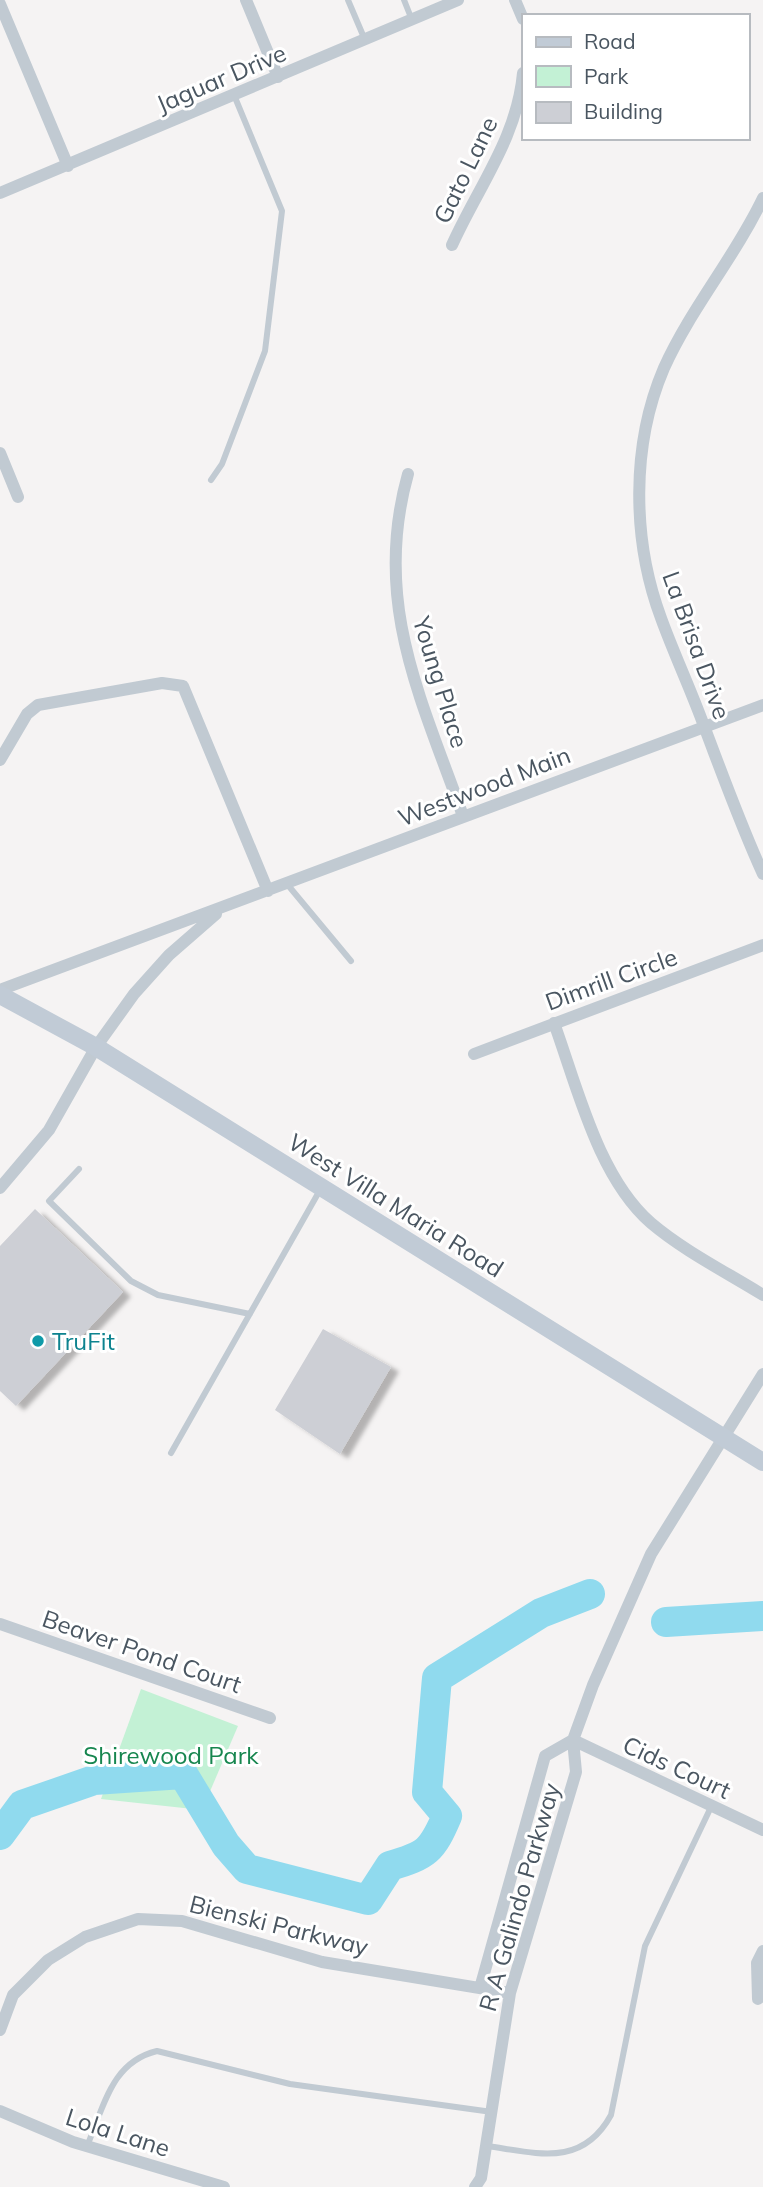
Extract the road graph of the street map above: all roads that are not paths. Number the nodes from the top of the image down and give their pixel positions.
1 (246, 0) edge
2 (348, 0) edge
3 (404, 0) edge
4 (458, 0) edge
5 (515, 0) edge
6 (0, 4) edge
7 (522, 17) edge
8 (412, 19) junction
9 (365, 40) junction
10 (278, 77) junction
11 (522, 86) edge
12 (234, 95) junction
13 (68, 166) junction
14 (0, 193) edge
15 (763, 198) edge
16 (452, 245) dead end
17 (0, 453) edge
18 (408, 474) dead end
19 (211, 480) dead end
20 (18, 497) dead end
21 (763, 705) edge
22 (704, 725) junction
23 (0, 760) edge
24 (463, 816) junction
25 (763, 874) edge
26 (287, 884) junction
27 (268, 891) junction
28 (221, 909) junction
29 (763, 945) edge
30 (351, 961) dead end
31 (0, 993) edge
32 (554, 1023) junction
33 (96, 1048) junction
34 (474, 1054) dead end
35 (79, 1169) dead end
36 (0, 1188) edge
37 (321, 1188) junction
38 (763, 1295) edge
39 (250, 1314) junction
40 (763, 1374) edge
41 (723, 1438) junction
42 (171, 1453) dead end
43 (763, 1462) edge
44 (0, 1624) edge
45 (270, 1718) dead end
46 (573, 1740) junction
47 (712, 1807) junction
48 (763, 1830) edge
49 (763, 1951) edge
50 (480, 1988) junction
51 (510, 1993) junction
52 (758, 1999) dead end
53 (0, 2030) edge
54 (0, 2111) edge
55 (492, 2112) junction
56 (88, 2146) junction
57 (486, 2146) junction
58 (225, 2187) edge
59 (475, 2187) edge

1 - 10 street
2 - 9 lane
3 - 8 lane
4 - 8 street, Jaguar Drive
5 - 7 street
6 - 13 street
8 - 9 street, Jaguar Drive
9 - 10 street, Jaguar Drive
10 - 12 street, Jaguar Drive
11 - 16 street, Gato Lane
12 - 13 street, Jaguar Drive
12 - 19 lane
13 - 14 street, Jaguar Drive
15 - 22 street, La Brisa Drive
17 - 20 street
18 - 24 street, Young Place
21 - 22 street, Westwood Main
22 - 24 street, Westwood Main
22 - 25 street, La Brisa Drive
23 - 27 street
24 - 26 street, Westwood Main
26 - 27 street, Westwood Main
26 - 30 lane
27 - 28 street, Westwood Main
28 - 31 street, Westwood Main
28 - 33 street, Westwood Main
29 - 32 street, Dimrill Circle
31 - 33 main road, West Villa Maria Road
32 - 34 street, Dimrill Circle
32 - 38 street
33 - 36 street, Westwood Main
33 - 37 main road, West Villa Maria Road
35 - 39 lane
37 - 39 lane
37 - 41 main road, West Villa Maria Road
39 - 42 lane
40 - 41 street, R A Galindo Parkway
41 - 43 main road, West Villa Maria Road
41 - 46 street, R A Galindo Parkway
44 - 45 street, Beaver Pond Court
46 - 47 street, Cids Court
46 - 50 street, R A Galindo Parkway
46 - 51 street, R A Galindo Parkway
47 - 48 street, Cids Court
47 - 57 lane
49 - 52 street
50 - 51 street, Bienski Parkway
50 - 53 street, Bienski Parkway
51 - 55 street, R A Galindo Parkway
54 - 56 street, Lola Lane
55 - 56 lane
55 - 57 street, R A Galindo Parkway
56 - 58 street, Lola Lane
57 - 59 street, R A Galindo Parkway

